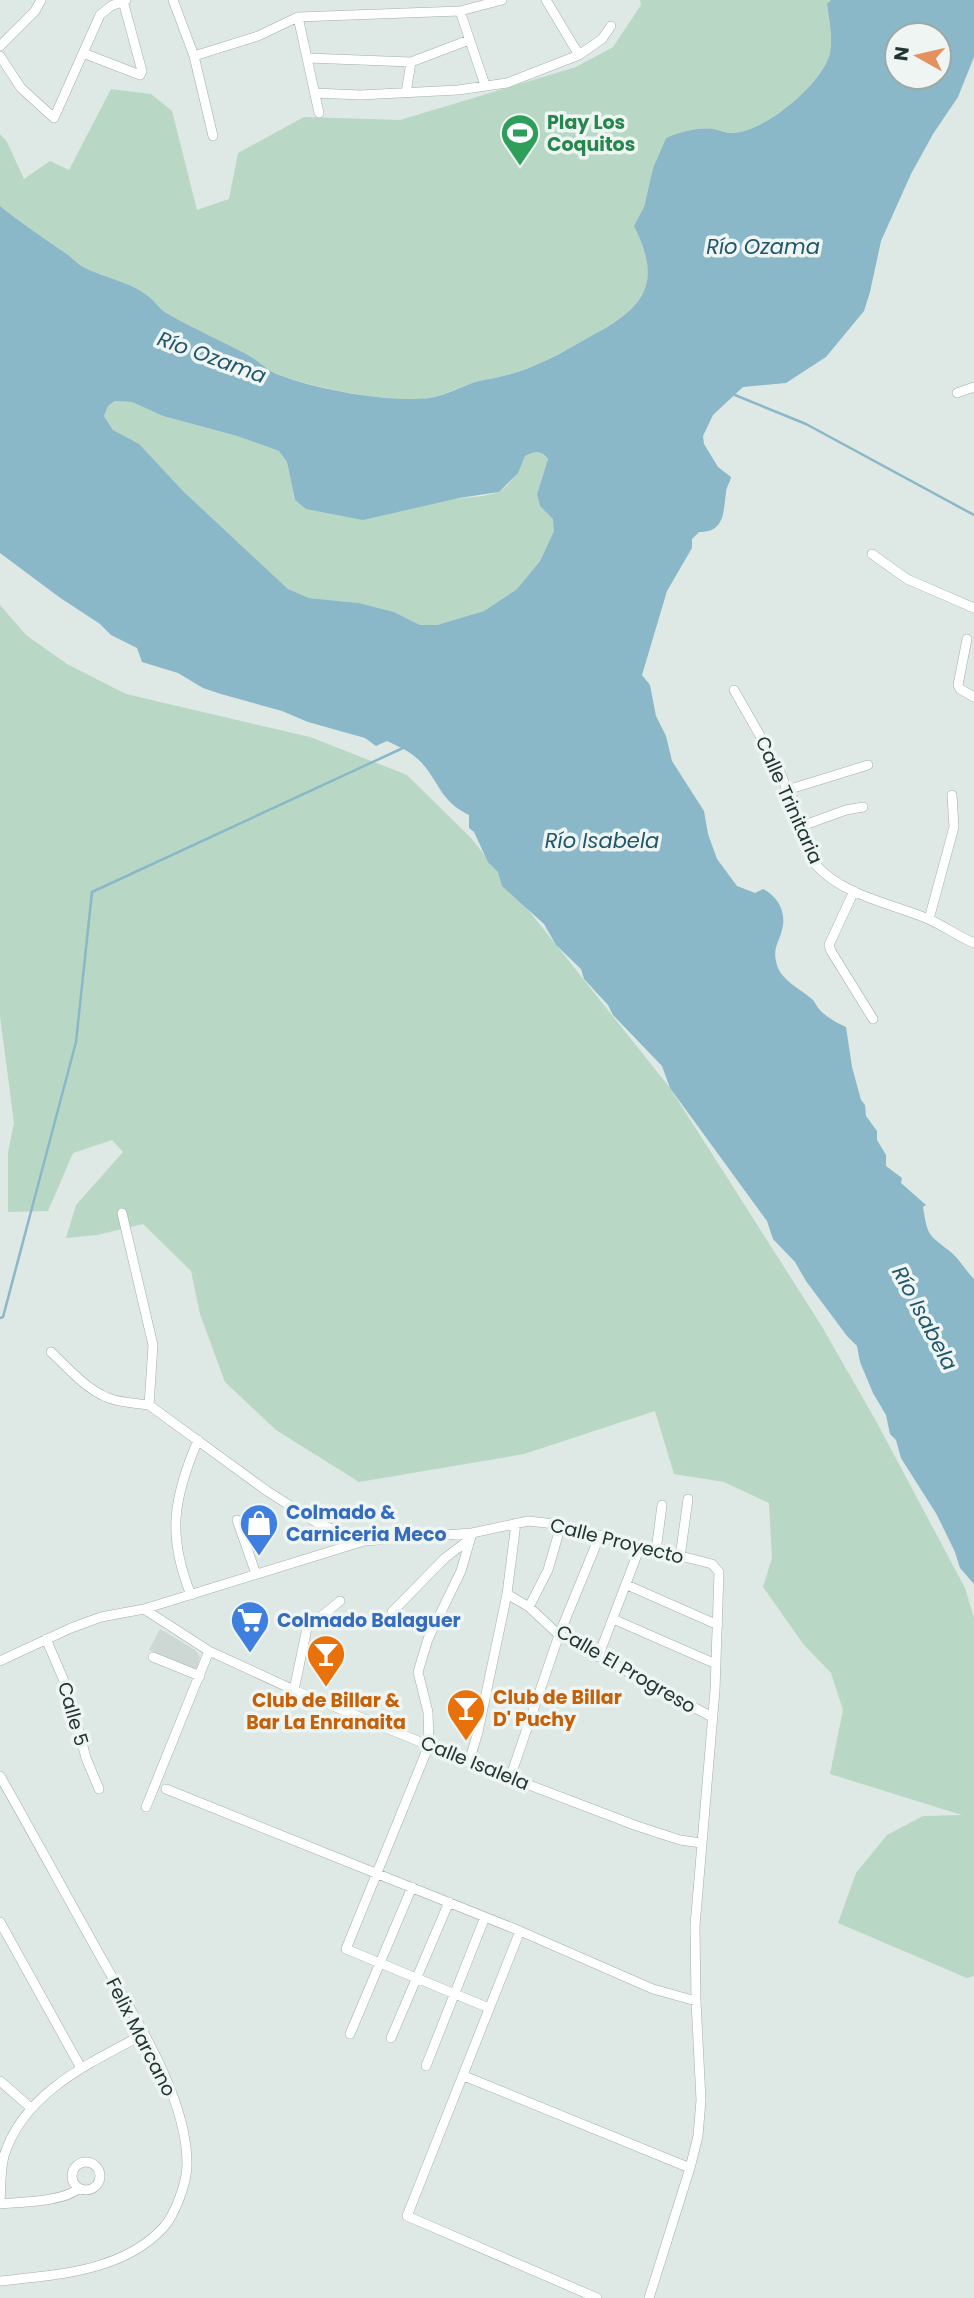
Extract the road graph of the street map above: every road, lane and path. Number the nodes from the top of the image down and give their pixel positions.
1 (41, 0) edge
2 (124, 0) edge
3 (173, 0) edge
4 (502, 0) edge
5 (545, 0) edge
6 (482, 3) edge
7 (460, 11) junction
8 (298, 17) junction
9 (611, 26) dead end
10 (469, 40) junction
11 (0, 46) edge
12 (83, 53) junction
13 (579, 55) junction
14 (0, 56) edge
15 (194, 56) junction
16 (308, 58) junction
17 (411, 62) junction
18 (485, 85) junction
19 (315, 93) junction
20 (407, 93) junction
21 (319, 113) dead end
22 (213, 136) dead end
23 (974, 387) edge
24 (957, 393) dead end
25 (872, 554) dead end
26 (974, 608) edge
27 (967, 639) dead end
28 (734, 690) dead end
29 (974, 696) edge
30 (868, 765) dead end
31 (787, 790) junction
32 (952, 795) dead end
33 (863, 807) dead end
34 (799, 827) junction
35 (854, 891) junction
36 (929, 919) junction
37 (974, 943) edge
38 (873, 1020) dead end
39 (122, 1213) dead end
40 (51, 1352) dead end
41 (149, 1405) junction
42 (198, 1440) junction
43 (688, 1499) dead end
44 (663, 1505) dead end
45 (237, 1520) dead end
46 (516, 1523) junction
47 (561, 1525) junction
48 (600, 1535) junction
49 (471, 1536) junction
50 (364, 1541) junction
51 (640, 1547) junction
52 (656, 1551) junction
53 (680, 1556) junction
54 (256, 1574) junction
55 (627, 1585) junction
56 (507, 1594) junction
57 (191, 1595) junction
58 (340, 1601) dead end
59 (529, 1607) junction
60 (144, 1609) junction
61 (392, 1612) dead end
62 (613, 1619) junction
63 (718, 1625) junction
64 (559, 1635) junction
65 (46, 1639) junction
66 (209, 1651) junction
67 (153, 1657) dead end
68 (598, 1657) junction
69 (0, 1661) edge
70 (716, 1664) junction
71 (200, 1676) junction
72 (294, 1690) junction
73 (712, 1717) junction
74 (429, 1745) junction
75 (469, 1762) junction
76 (0, 1776) edge
77 (510, 1778) junction
78 (99, 1789) dead end
79 (166, 1789) dead end
80 (146, 1807) dead end
81 (701, 1843) junction
82 (378, 1873) junction
83 (412, 1887) junction
84 (449, 1902) junction
85 (485, 1917) junction
86 (0, 1922) edge
87 (520, 1931) junction
88 (379, 1963) junction
89 (416, 1978) junction
90 (454, 1994) junction
91 (696, 2001) junction
92 (489, 2008) junction
93 (144, 2034) junction
94 (350, 2034) dead end
95 (391, 2038) dead end
96 (426, 2066) dead end
97 (81, 2068) junction
98 (464, 2076) junction
99 (0, 2081) edge
100 (31, 2108) junction
101 (690, 2168) junction
102 (79, 2188) dead end
103 (0, 2204) edge
104 (0, 2281) edge
105 (597, 2298) edge
106 (649, 2298) edge

1 - 11 street
2 - 12 street
2 - 12 street
3 - 15 street
4 - 6 street
5 - 13 street
6 - 7 street
7 - 8 street
7 - 10 street
8 - 15 street
8 - 16 street
9 - 13 street
10 - 17 street
10 - 18 street
12 - 14 street
13 - 18 street
15 - 22 street
16 - 17 street
16 - 19 street
17 - 20 street
18 - 20 street
19 - 20 street
19 - 21 street
23 - 24 street
25 - 26 street
27 - 29 street
28 - 31 street, Calle Trinitaria
30 - 31 street
31 - 34 street, Calle Trinitaria
32 - 36 street
33 - 34 street
34 - 35 street, Calle Trinitaria
35 - 36 street, Calle Trinitaria
35 - 38 street
36 - 37 street, Calle Trinitaria
39 - 41 street
40 - 41 street
41 - 42 street
42 - 50 street
42 - 57 street
43 - 53 street
44 - 52 street
45 - 54 street
46 - 47 street, Calle Proyecto
46 - 49 street, Calle Proyecto
46 - 56 street
47 - 48 street, Calle Proyecto
47 - 59 street
48 - 51 street, Calle Proyecto
48 - 64 street
49 - 50 street, Calle Proyecto
49 - 61 street
49 - 74 street
50 - 54 street, Calle Proyecto
51 - 52 street, Calle Proyecto
51 - 55 street
52 - 53 street, Calle Proyecto
53 - 63 street, Calle Proyecto
54 - 57 street, Calle Proyecto
55 - 62 street
55 - 63 street
56 - 59 street, Calle El Progreso
56 - 75 street
57 - 60 street, Calle Proyecto
58 - 72 street
59 - 64 street, Calle El Progreso
60 - 65 street, Calle Proyecto
60 - 66 street, Calle Isalela
62 - 68 street
62 - 70 street
63 - 70 street
64 - 68 street, Calle El Progreso
64 - 77 street
65 - 69 street, Calle Proyecto
65 - 78 street, Calle 5
66 - 71 street
66 - 72 street, Calle Isalela
67 - 71 street
68 - 73 street, Calle El Progreso
70 - 73 street
71 - 80 street
72 - 74 street, Calle Isalela
73 - 81 street
74 - 75 street, Calle Isalela
74 - 82 street
75 - 77 street, Calle Isalela
76 - 93 street, Felix Marcano
77 - 81 street, Calle Isalela
79 - 82 street
81 - 91 street
82 - 83 street
82 - 88 street
83 - 84 street
83 - 88 street
84 - 85 street
84 - 89 street
85 - 87 street
85 - 90 street
86 - 97 street
87 - 91 street
87 - 92 street
88 - 89 street
88 - 94 street
89 - 90 street
89 - 95 street
90 - 92 street
90 - 96 street
91 - 101 street
92 - 98 street
93 - 97 street
93 - 104 street, Felix Marcano
97 - 100 street
98 - 101 street
98 - 105 street
99 - 100 street
100 - 103 street
101 - 106 street
102 - 103 street

